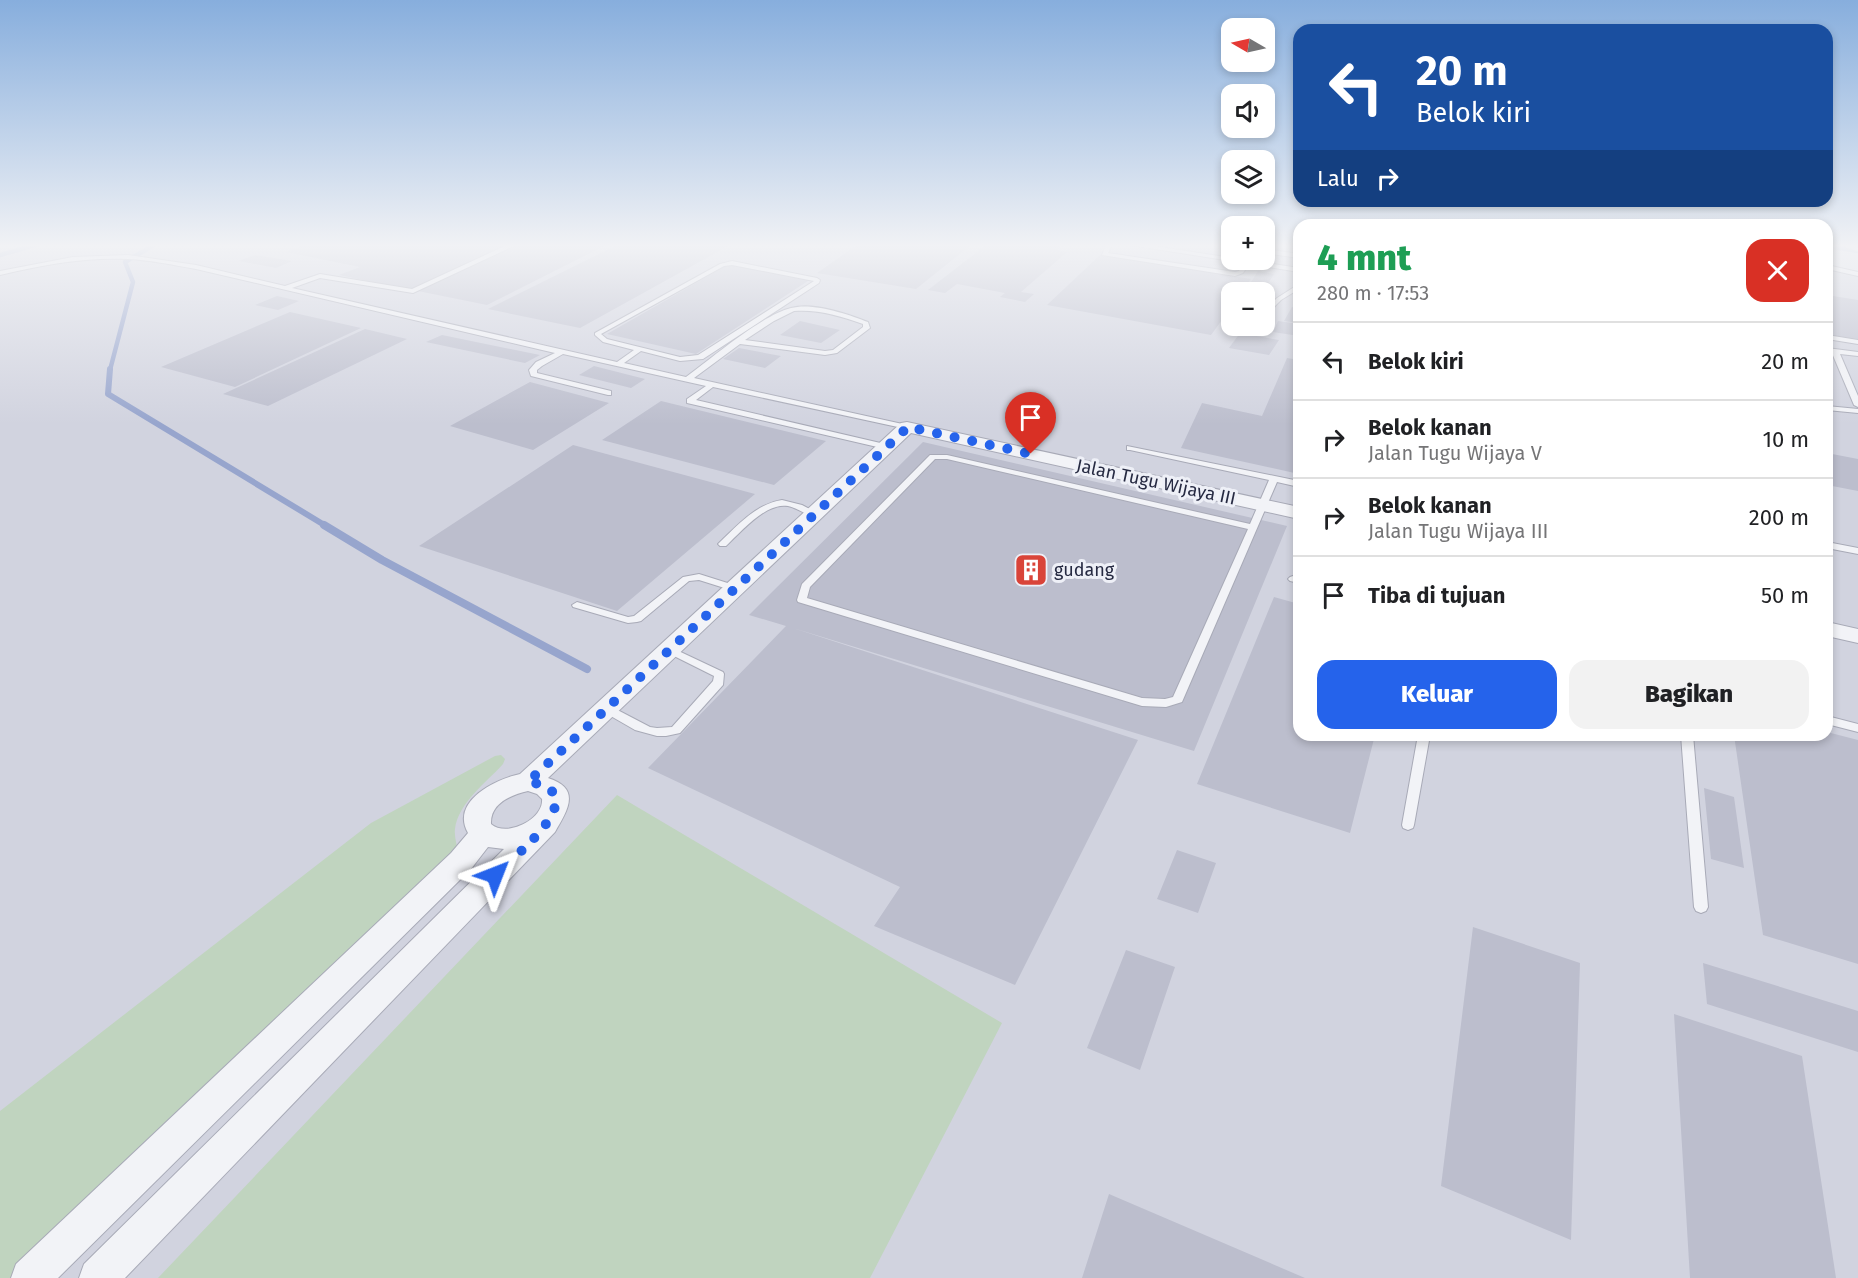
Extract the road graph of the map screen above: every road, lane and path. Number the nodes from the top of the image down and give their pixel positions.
1 (357, 305) edge
2 (650, 305) edge
3 (782, 305) edge
4 (1833, 338) edge
5 (741, 342) junction
6 (1858, 342) edge
7 (640, 349) junction
8 (1833, 350) edge
9 (562, 352) junction
10 (1833, 354) edge
11 (1858, 354) edge
12 (618, 364) junction
13 (688, 379) junction
14 (713, 384) junction
15 (608, 393) dead end
16 (1858, 405) edge
17 (1833, 409) edge
18 (1858, 411) edge
19 (908, 427) junction
20 (886, 447) junction
21 (1130, 448) dead end
22 (1274, 479) junction
23 (1293, 483) edge
24 (1263, 505) junction
25 (1293, 512) edge
26 (814, 514) junction
27 (1253, 527) junction
28 (723, 544) dead end
29 (1833, 546) edge
30 (1858, 551) edge
31 (734, 588) junction
32 (577, 605) dead end
33 (1833, 630) edge
34 (1858, 636) edge
35 (670, 650) junction
36 (606, 708) junction
37 (1833, 722) edge
38 (1858, 728) edge
39 (1423, 741) edge
40 (1687, 741) edge
41 (528, 782) junction
42 (545, 825) junction
43 (1408, 825) dead end
44 (483, 833) junction
45 (1701, 907) dead end
46 (30, 1278) edge
47 (98, 1278) edge

1 - 9 lane
2 - 7 lane
3 - 7 lane
4 - 6 lane
5 - 5 lane
5 - 13 lane
7 - 12 lane
8 - 11 lane
9 - 12 lane
9 - 15 lane
10 - 16 lane
12 - 13 lane
13 - 14 lane
14 - 19 lane
14 - 20 lane
17 - 18 lane
19 - 20 street
19 - 24 street, Jalan Tugu Wijaya III
20 - 26 street
21 - 22 lane
22 - 23 lane
22 - 24 lane
24 - 25 street, Jalan Tugu Wijaya III
24 - 27 lane
26 - 28 lane
26 - 31 street
27 - 27 lane
29 - 30 lane
31 - 32 lane
31 - 35 street
33 - 34 street
35 - 36 street
35 - 36 lane
36 - 41 street
37 - 38 lane
39 - 43 lane
40 - 45 lane
41 - 42 street
41 - 44 street
42 - 44 street
42 - 47 street
44 - 46 street

